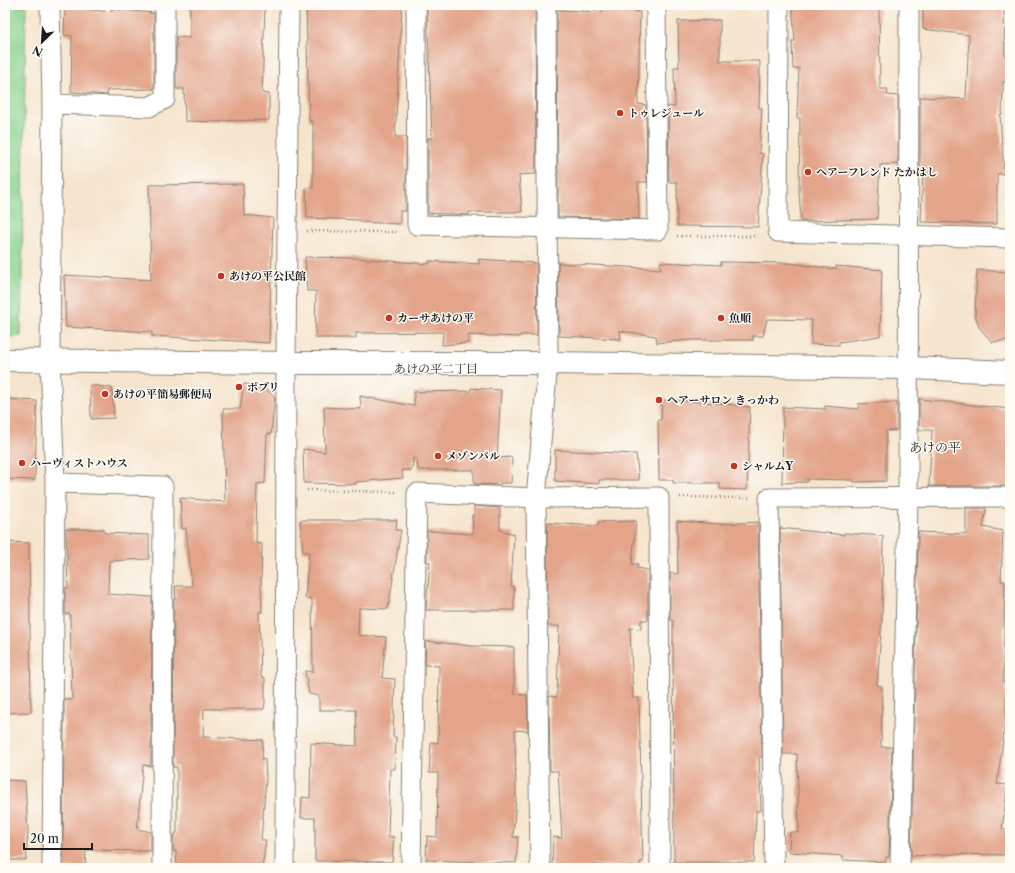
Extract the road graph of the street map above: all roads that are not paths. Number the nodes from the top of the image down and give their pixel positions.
1 (50, 5) edge
2 (165, 5) edge
3 (289, 5) edge
4 (416, 5) edge
5 (546, 5) edge
6 (656, 5) edge
7 (779, 5) edge
8 (909, 5) edge
9 (52, 104) junction
10 (546, 227) junction
11 (909, 235) junction
12 (1010, 238) edge
13 (5, 360) edge
14 (50, 360) junction
15 (286, 363) junction
16 (548, 363) junction
17 (909, 368) junction
18 (1010, 372) edge
19 (55, 483) junction
20 (1010, 497) edge
21 (536, 498) junction
22 (908, 498) junction
23 (52, 868) edge
24 (162, 868) edge
25 (285, 868) edge
26 (412, 868) edge
27 (540, 868) edge
28 (660, 868) edge
29 (774, 868) edge
30 (900, 868) edge

1 - 9 street
2 - 9 street
3 - 15 street
4 - 10 street
5 - 10 street
6 - 10 street
7 - 11 street
8 - 11 street
9 - 14 street
10 - 16 street
11 - 12 street
11 - 17 street
13 - 14 street
14 - 15 street
14 - 19 street
15 - 16 street
15 - 25 street
16 - 17 street
16 - 21 street
17 - 18 street
17 - 22 street
19 - 23 street
19 - 24 street
20 - 22 street
21 - 26 street
21 - 27 street
21 - 28 street
22 - 29 street
22 - 30 street

